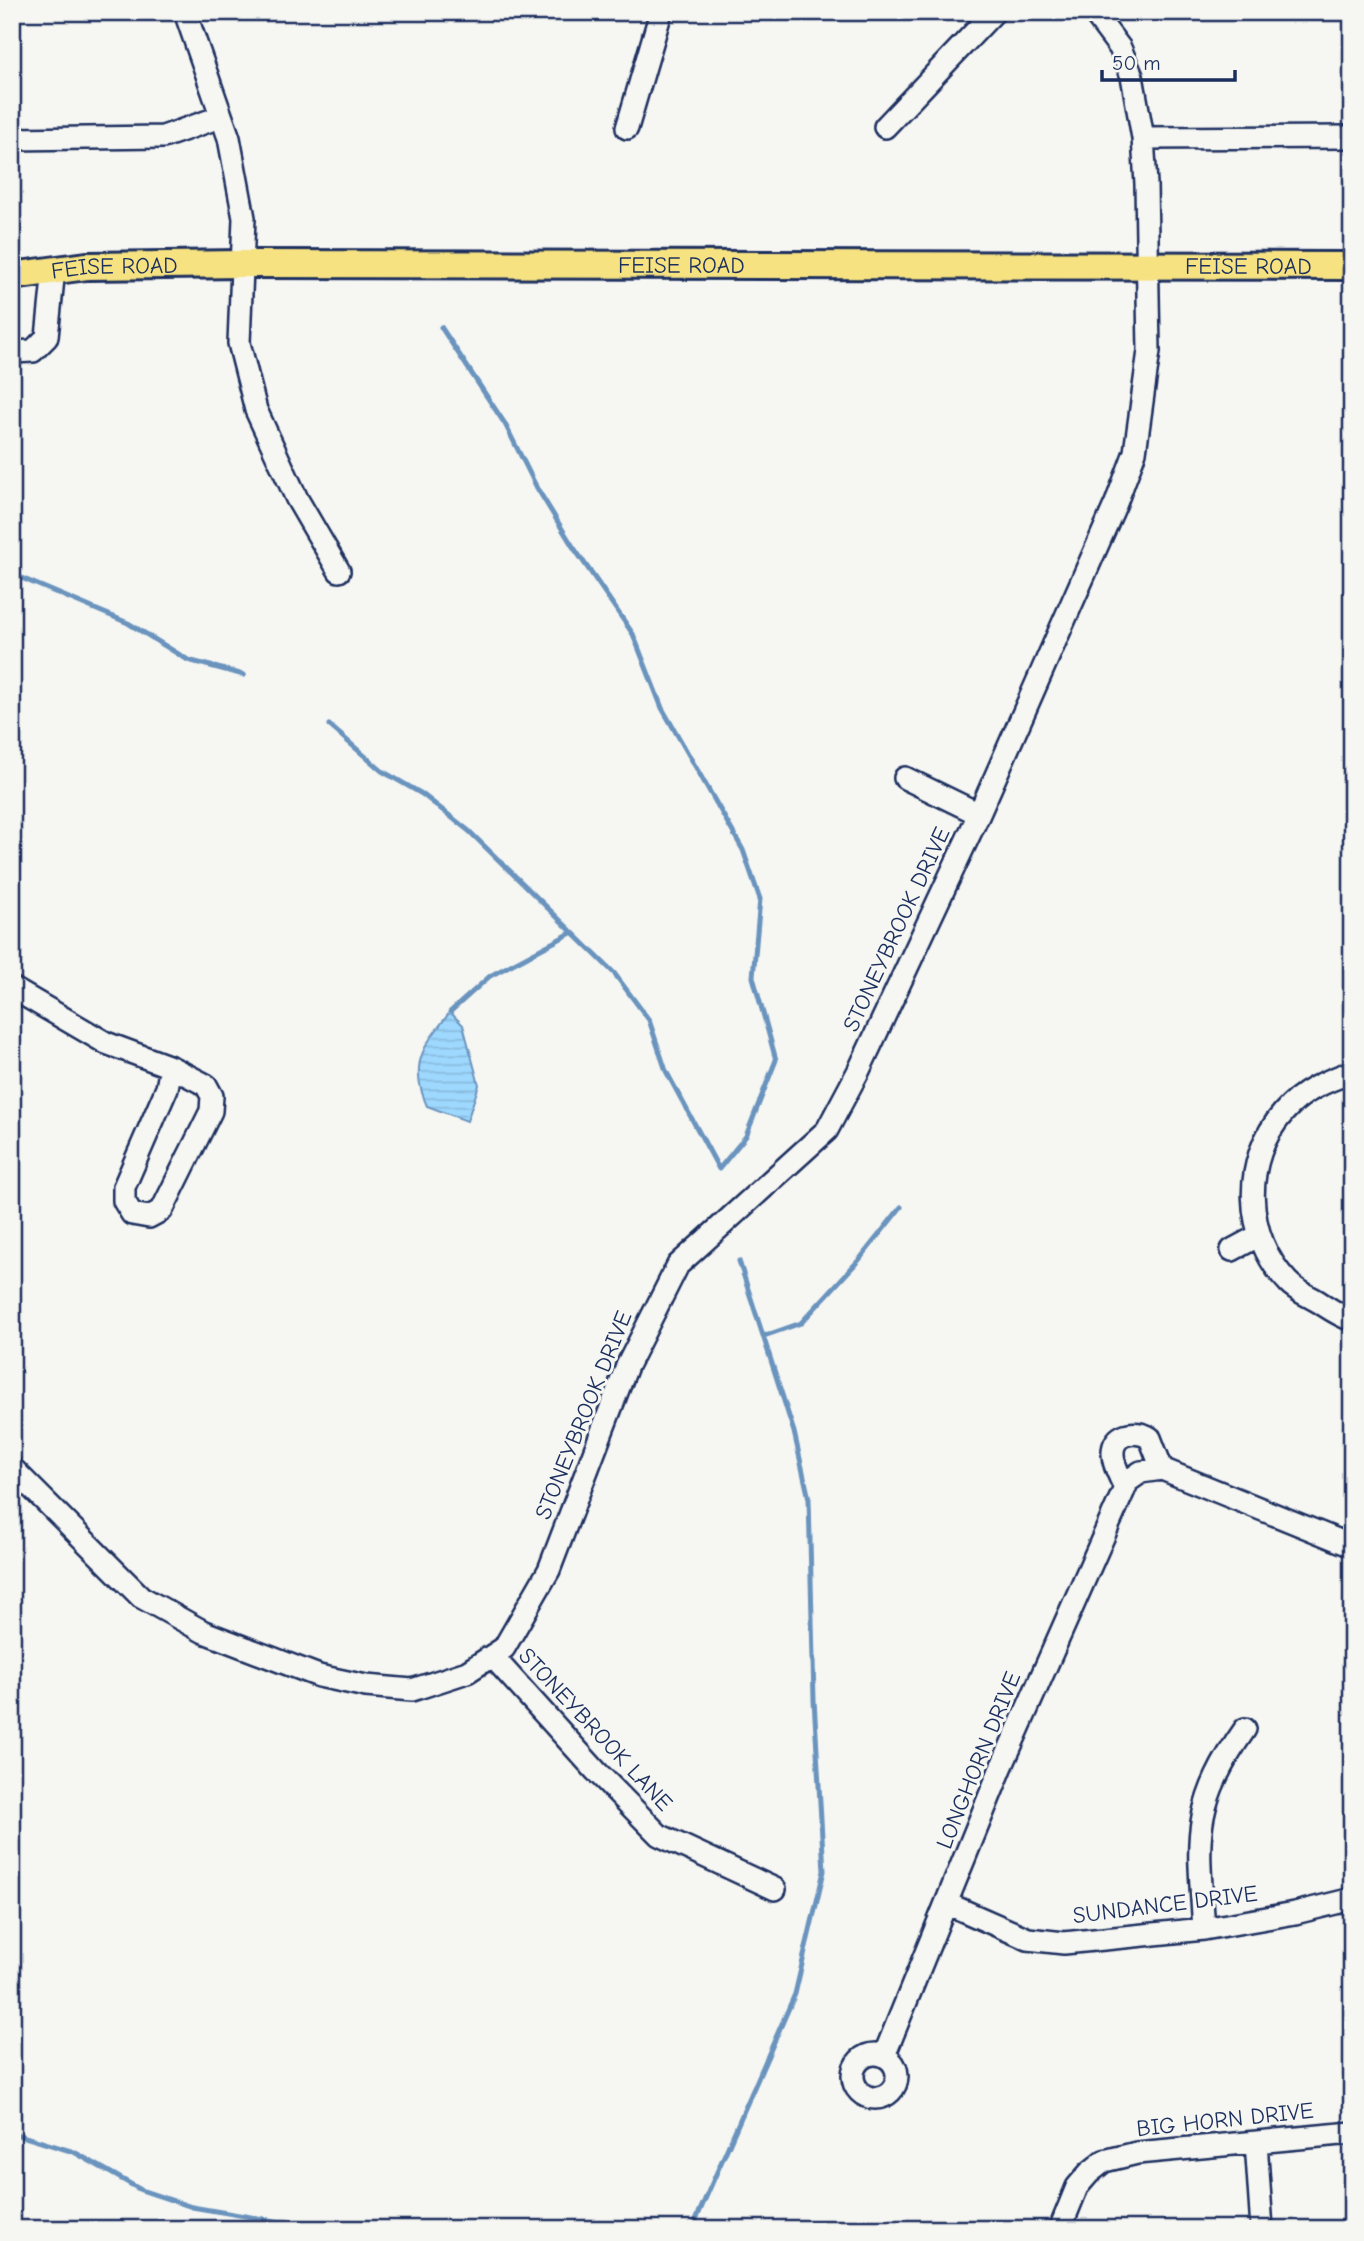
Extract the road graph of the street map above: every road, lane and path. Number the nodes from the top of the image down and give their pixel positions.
1 (185, 12) edge
2 (661, 12) edge
3 (994, 12) edge
4 (1093, 12) edge
5 (220, 117) junction
6 (885, 127) dead end
7 (627, 128) dead end
8 (1352, 137) edge
9 (1143, 138) junction
10 (12, 139) edge
11 (242, 264) junction
12 (1147, 264) junction
13 (1352, 266) edge
14 (54, 270) junction
15 (12, 276) edge
16 (12, 352) edge
17 (339, 571) dead end
18 (905, 778) dead end
19 (979, 814) junction
20 (12, 988) edge
21 (171, 1067) junction
22 (1352, 1072) edge
23 (1258, 1236) junction
24 (1232, 1250) dead end
25 (1352, 1320) edge
26 (12, 1468) edge
27 (1162, 1469) junction
28 (1124, 1486) junction
29 (1352, 1546) edge
30 (494, 1658) junction
31 (1245, 1730) dead end
32 (775, 1889) dead end
33 (1352, 1899) edge
34 (948, 1904) junction
35 (1204, 1929) junction
36 (884, 2056) dead end
37 (1352, 2133) edge
38 (1256, 2142) junction
39 (1060, 2229) edge
40 (1262, 2229) edge

1 - 5 street
2 - 7 street
3 - 6 street
4 - 9 street, STONEYBROOK DRIVE
5 - 10 street
5 - 11 street
8 - 9 street
9 - 12 street, STONEYBROOK DRIVE
11 - 12 main road, FEISE ROAD
11 - 14 main road, FEISE ROAD
11 - 17 street
12 - 13 main road, FEISE ROAD
12 - 19 street, STONEYBROOK DRIVE
14 - 15 main road, FEISE ROAD
14 - 16 street
18 - 19 street, STONEYBROOK DRIVE
19 - 30 street, STONEYBROOK DRIVE
20 - 21 street
21 - 21 street
22 - 23 street
23 - 24 street
23 - 25 street
26 - 30 street, STONEYBROOK DRIVE
27 - 28 street
27 - 28 street
27 - 29 street
28 - 34 street, LONGHORN DRIVE
30 - 32 street, STONEYBROOK LANE
31 - 35 street
33 - 35 street, SUNDANCE DRIVE
34 - 35 street, SUNDANCE DRIVE
34 - 36 street, LONGHORN DRIVE
37 - 38 street, BIG HORN DRIVE
38 - 39 street, BIG HORN DRIVE
38 - 40 street

